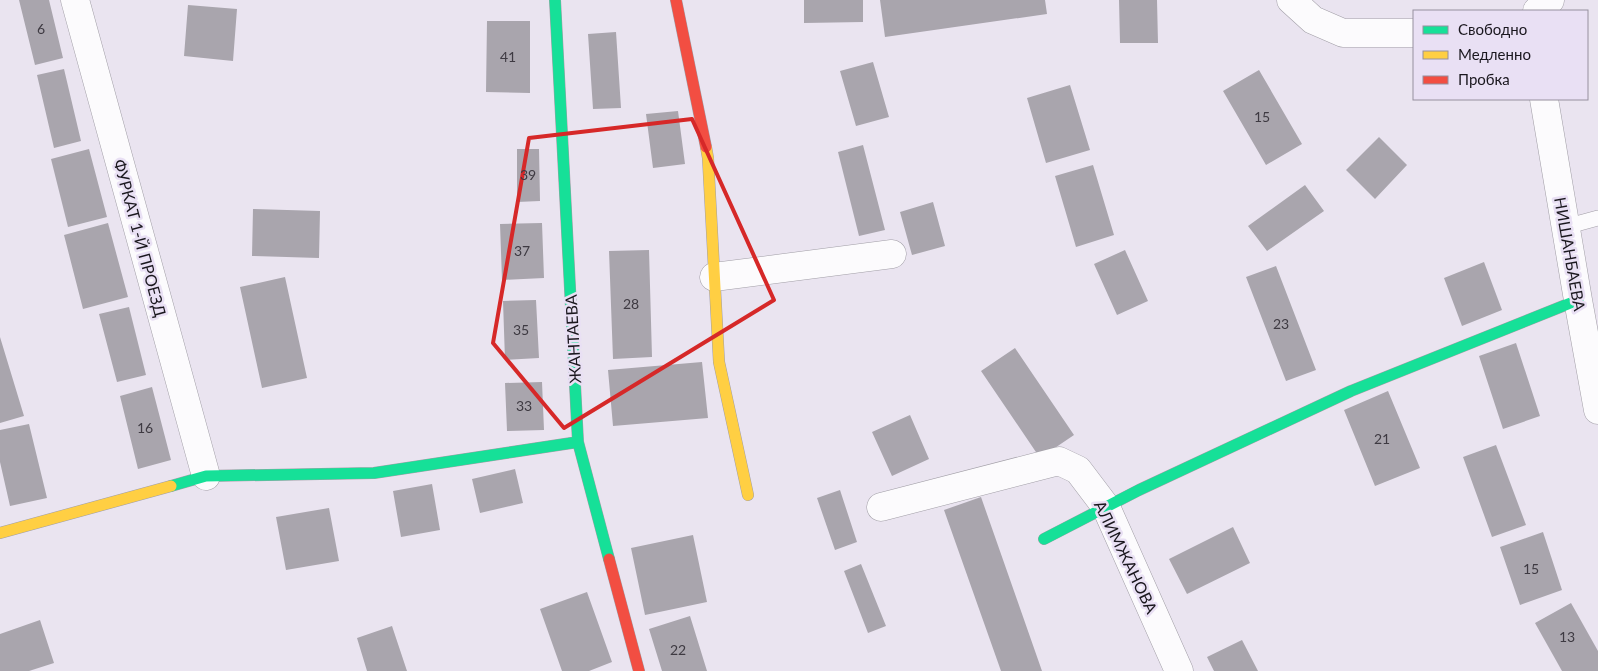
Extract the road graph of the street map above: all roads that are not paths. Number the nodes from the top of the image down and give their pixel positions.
1 (75, 0) edge
2 (555, 0) edge
3 (676, 0) edge
4 (1291, 0) edge
5 (1550, 0) edge
6 (1538, 10) edge
7 (1413, 33) edge
8 (1544, 100) edge
9 (1598, 218) edge
10 (1565, 227) junction
11 (892, 254) dead end
12 (714, 277) junction
13 (1578, 300) junction
14 (1598, 410) edge
15 (578, 442) junction
16 (206, 476) junction
17 (748, 495) dead end
18 (881, 507) dead end
19 (1106, 507) junction
20 (0, 533) edge
21 (1044, 539) dead end
22 (639, 671) edge
23 (1179, 671) edge

1 - 16 street, ФУРКАТ 1-Й ПРОЕЗД
2 - 15 street, ЖАНТАЕВА
3 - 12 street
4 - 7 street
5 - 6 street
8 - 10 street, НИШАНБАЕВА
9 - 10 lane
10 - 13 street, НИШАНБАЕВА
11 - 12 street
12 - 17 street
13 - 14 street, НИШАНБАЕВА
13 - 19 street
15 - 16 street
15 - 22 street, ЖАНТАЕВА
16 - 20 street
18 - 19 street, АЛИМЖАНОВА
19 - 21 street
19 - 23 street, АЛИМЖАНОВА

